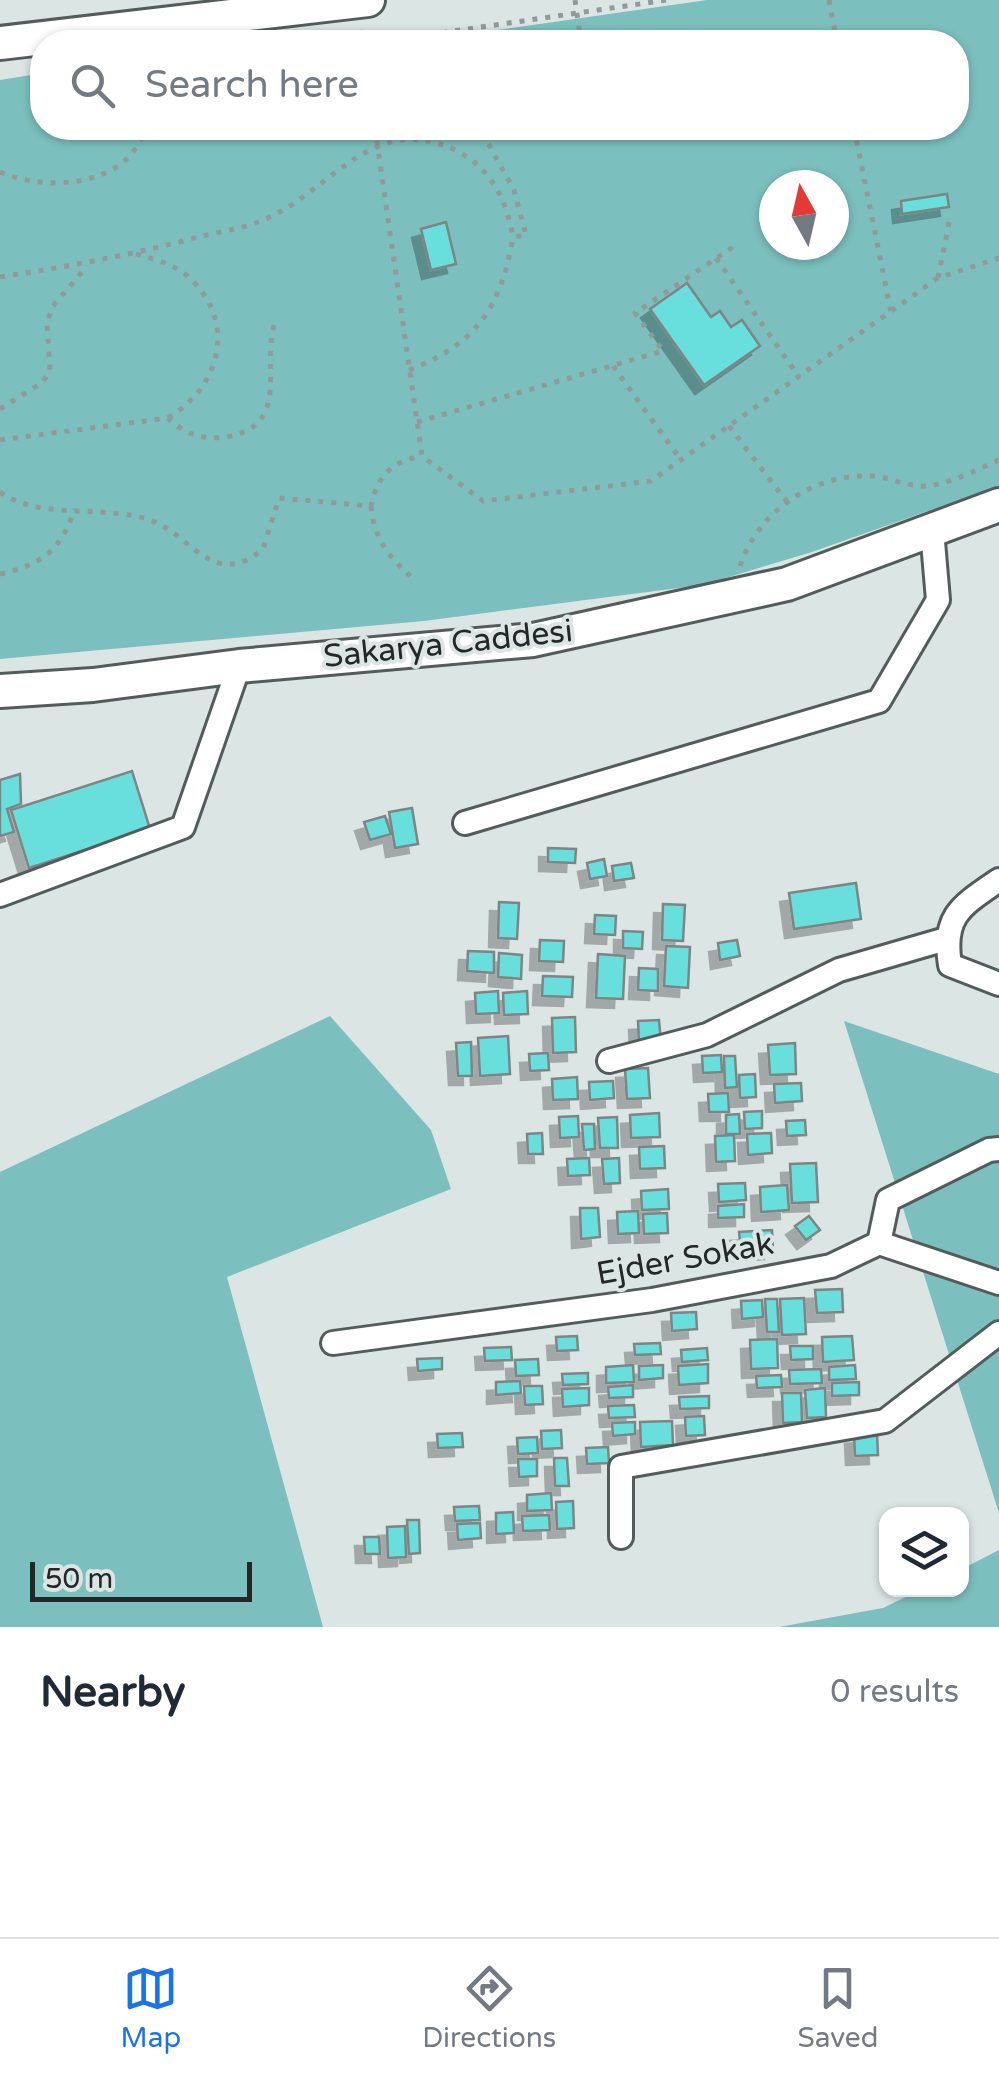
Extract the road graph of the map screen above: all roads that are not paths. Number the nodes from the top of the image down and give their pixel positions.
1 (368, 0) edge
2 (111, 30) edge
3 (30, 39) edge
4 (0, 43) edge
5 (999, 506) edge
6 (932, 530) junction
7 (239, 666) junction
8 (0, 691) edge
9 (465, 824) dead end
10 (999, 880) edge
11 (0, 895) edge
12 (946, 939) junction
13 (999, 984) edge
14 (610, 1061) dead end
15 (999, 1149) edge
16 (879, 1243) junction
17 (999, 1283) edge
18 (999, 1333) edge
19 (333, 1343) dead end
20 (620, 1537) dead end

1 - 2 main road
3 - 4 main road
5 - 6 main road, Sakarya Caddesi
6 - 7 main road, Sakarya Caddesi
6 - 9 street
7 - 8 main road, Sakarya Caddesi
7 - 11 street
10 - 12 street
12 - 13 street
12 - 14 street
15 - 16 street
16 - 17 street
16 - 19 street, Ejder Sokak
18 - 20 street

